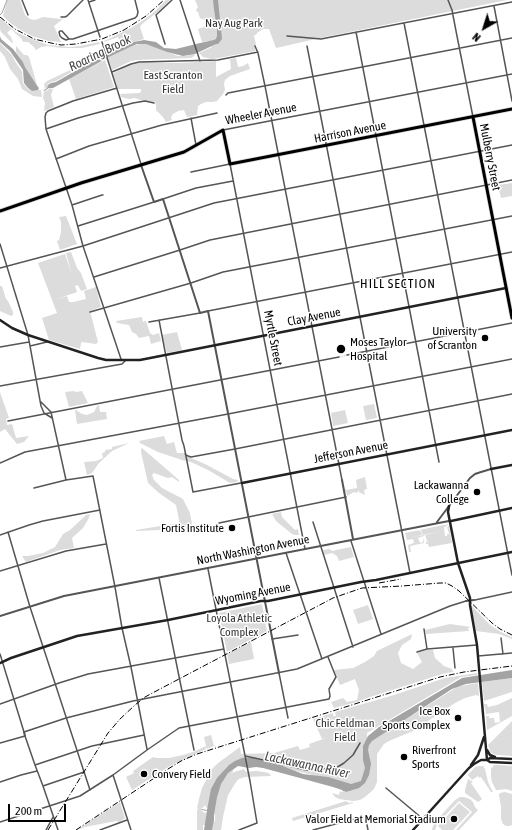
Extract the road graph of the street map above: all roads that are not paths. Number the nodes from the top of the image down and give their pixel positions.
1 (22, 0) edge
2 (83, 0) edge
3 (95, 0) edge
4 (135, 0) edge
5 (172, 0) edge
6 (180, 0) edge
7 (448, 0) edge
8 (89, 1) edge
9 (512, 2) edge
10 (494, 6) junction
11 (453, 14) junction
12 (28, 15) dead end
13 (61, 17) dead end
14 (404, 23) junction
15 (98, 31) junction
16 (356, 32) junction
17 (287, 36) dead end
18 (100, 37) dead end
19 (512, 38) edge
20 (69, 39) junction
21 (500, 40) junction
22 (102, 42) dead end
23 (165, 44) dead end
24 (255, 46) dead end
25 (307, 46) dead end
26 (460, 48) junction
27 (258, 52) junction
28 (411, 58) junction
29 (200, 61) junction
30 (363, 67) junction
31 (112, 72) junction
32 (512, 74) edge
33 (507, 75) junction
34 (314, 77) junction
35 (466, 82) junction
36 (265, 86) junction
37 (117, 88) junction
38 (418, 92) junction
39 (226, 95) dead end
40 (369, 101) junction
41 (512, 101) edge
42 (154, 103) dead end
43 (122, 106) junction
44 (512, 109) edge
45 (320, 111) junction
46 (216, 113) dead end
47 (473, 117) junction
48 (191, 118) junction
49 (272, 120) junction
50 (424, 126) junction
51 (46, 129) junction
52 (223, 130) junction
53 (132, 135) junction
54 (376, 136) junction
55 (196, 145) junction
56 (327, 145) junction
57 (512, 145) edge
58 (480, 151) junction
59 (278, 155) junction
60 (56, 159) junction
61 (431, 161) junction
62 (230, 164) junction
63 (141, 165) junction
64 (382, 170) junction
65 (191, 172) dead end
66 (334, 180) junction
67 (512, 180) edge
68 (233, 181) junction
69 (486, 185) junction
70 (66, 188) junction
71 (285, 189) junction
72 (103, 195) dead end
73 (438, 195) junction
74 (163, 199) junction
75 (237, 199) junction
76 (154, 202) junction
77 (72, 204) junction
78 (389, 204) junction
79 (0, 210) edge
80 (341, 214) junction
81 (512, 216) edge
82 (169, 218) junction
83 (493, 220) junction
84 (292, 223) junction
85 (78, 226) junction
86 (445, 229) junction
87 (244, 233) junction
88 (396, 239) junction
89 (0, 244) edge
90 (83, 246) junction
91 (347, 248) junction
92 (180, 250) junction
93 (512, 252) edge
94 (500, 254) junction
95 (299, 258) junction
96 (451, 264) junction
97 (6, 266) junction
98 (250, 267) junction
99 (0, 268) edge
100 (403, 273) junction
101 (94, 277) junction
102 (354, 283) junction
103 (191, 284) junction
104 (506, 288) junction
105 (306, 292) junction
106 (457, 298) junction
107 (257, 302) junction
108 (104, 308) junction
109 (410, 308) junction
110 (208, 311) junction
111 (90, 312) dead end
112 (200, 313) junction
113 (361, 317) junction
114 (512, 318) edge
115 (0, 320) edge
116 (159, 320) junction
117 (149, 322) dead end
118 (512, 323) edge
119 (312, 327) junction
120 (464, 332) junction
121 (28, 335) junction
122 (263, 336) junction
123 (48, 341) junction
124 (29, 342) junction
125 (416, 342) junction
126 (30, 346) junction
127 (215, 346) junction
128 (0, 347) edge
129 (367, 352) junction
130 (166, 355) junction
131 (347, 355) tunnel mouth
132 (339, 357) tunnel mouth
133 (512, 359) edge
134 (121, 361) junction
135 (125, 361) junction
136 (319, 361) junction
137 (471, 367) junction
138 (270, 371) junction
139 (423, 376) junction
140 (36, 379) junction
141 (222, 380) junction
142 (0, 386) edge
143 (374, 386) junction
144 (172, 389) junction
145 (512, 394) edge
146 (325, 396) junction
147 (478, 400) junction
148 (41, 402) junction
149 (277, 405) junction
150 (429, 411) junction
151 (50, 412) junction
152 (44, 414) junction
153 (228, 414) junction
154 (52, 418) junction
155 (381, 420) junction
156 (8, 421) dead end
157 (179, 423) junction
158 (332, 430) junction
159 (512, 430) edge
160 (485, 435) junction
161 (284, 439) junction
162 (436, 444) junction
163 (58, 446) junction
164 (235, 449) junction
165 (185, 454) junction
166 (387, 454) junction
167 (439, 462) dead end
168 (0, 463) edge
169 (339, 464) junction
170 (512, 465) edge
171 (491, 469) junction
172 (290, 473) junction
173 (66, 480) junction
174 (342, 480) joint
175 (242, 483) junction
176 (34, 488) dead end
177 (346, 497) junction
178 (449, 506) junction
179 (297, 507) junction
180 (512, 508) edge
181 (100, 510) junction
182 (499, 511) junction
183 (248, 518) junction
184 (450, 520) junction
185 (313, 522) dead end
186 (436, 523) junction
187 (219, 524) dead end
188 (402, 530) junction
189 (8, 532) junction
190 (0, 535) edge
191 (352, 540) junction
192 (106, 544) junction
193 (321, 546) junction
194 (305, 549) junction
195 (512, 552) edge
196 (286, 553) junction
197 (508, 553) junction
198 (256, 558) junction
199 (458, 563) junction
200 (17, 565) junction
201 (208, 568) junction
202 (0, 571) edge
203 (410, 573) junction
204 (512, 575) edge
205 (159, 578) junction
206 (364, 582) junction
207 (115, 586) junction
208 (334, 587) junction
209 (512, 592) edge
210 (301, 594) junction
211 (474, 600) joint
212 (265, 601) junction
213 (470, 601) junction
214 (466, 602) joint
215 (30, 606) junction
216 (216, 610) junction
217 (0, 616) edge
218 (168, 620) junction
219 (122, 628) junction
220 (424, 629) dead end
221 (381, 634) junction
222 (298, 635) dead end
223 (501, 638) dead end
224 (272, 639) junction
225 (477, 645) junction
226 (44, 647) junction
227 (353, 647) junction
228 (453, 647) junction
229 (224, 649) junction
230 (427, 649) junction
231 (417, 652) dead end
232 (512, 653) edge
233 (0, 654) edge
234 (503, 654) junction
235 (478, 656) junction
236 (328, 657) junction
237 (175, 658) junction
238 (322, 659) junction
239 (1, 662) edge
240 (131, 667) junction
241 (455, 668) dead end
242 (279, 673) junction
243 (230, 683) junction
244 (56, 684) junction
245 (182, 692) junction
246 (14, 699) junction
247 (137, 700) junction
248 (0, 704) edge
249 (286, 707) junction
250 (237, 717) junction
251 (66, 718) junction
252 (288, 718) dead end
253 (188, 726) junction
254 (24, 732) junction
255 (485, 734) junction
256 (144, 735) junction
257 (26, 736) junction
258 (0, 743) edge
259 (360, 743) dead end
260 (147, 750) junction
261 (194, 750) dead end
262 (486, 750) junction
263 (78, 751) junction
264 (245, 757) junction
265 (497, 758) junction
266 (512, 759) edge
267 (487, 760) junction
268 (512, 763) edge
269 (34, 765) junction
270 (469, 768) junction
271 (37, 771) junction
272 (84, 772) junction
273 (113, 775) junction
274 (0, 782) edge
275 (43, 786) junction
276 (386, 788) dead end
277 (90, 790) junction
278 (50, 806) junction
279 (53, 817) junction
280 (423, 819) junction
281 (127, 820) junction
282 (0, 822) edge
283 (319, 829) edge
284 (46, 830) edge
285 (58, 830) edge
286 (100, 830) edge
287 (131, 830) edge
288 (240, 830) edge
289 (312, 830) edge
290 (368, 830) edge
291 (413, 830) edge

1 - 12 street
2 - 13 street
3 - 8 street
4 - 15 street
5 - 23 street
6 - 29 street
7 - 11 street, Mulberry Street
8 - 15 street
9 - 10 street
10 - 11 street
10 - 21 street
11 - 14 street
11 - 26 street, Mulberry Street
14 - 16 street
14 - 28 street
15 - 18 street
15 - 20 street
16 - 17 street
16 - 30 street
19 - 21 street
20 - 20 street
21 - 26 street
21 - 33 street
22 - 31 street
24 - 27 street
25 - 34 street
26 - 28 street
26 - 35 street, Mulberry Street
27 - 29 street
27 - 36 street
28 - 30 street
28 - 38 street
29 - 31 street
30 - 34 street
30 - 40 street
31 - 37 street
32 - 33 street, Wheeler Avenue
33 - 35 street, Wheeler Avenue
33 - 41 street
34 - 36 street
34 - 45 street
35 - 38 street, Wheeler Avenue
35 - 47 street, Mulberry Street
36 - 39 street
36 - 49 street
37 - 43 street
37 - 51 street
38 - 40 street, Wheeler Avenue
38 - 50 street
40 - 45 street, Wheeler Avenue
40 - 54 street
42 - 43 street
43 - 51 street
43 - 53 street
44 - 47 main road, Harrison Avenue
45 - 49 street, Wheeler Avenue
45 - 56 street
46 - 48 street
47 - 50 main road, Harrison Avenue
47 - 58 main road, Mulberry Street
48 - 53 street
48 - 55 street
49 - 52 street, Wheeler Avenue
49 - 59 street
50 - 54 main road, Harrison Avenue
50 - 61 street
51 - 60 street
52 - 55 main road, Wheeler Avenue
52 - 62 main road, Myrtle Street
53 - 60 street
53 - 63 street
54 - 56 main road, Harrison Avenue
54 - 64 street
55 - 63 main road, Wheeler Avenue
56 - 59 main road, Harrison Avenue
56 - 66 street
57 - 58 street
58 - 61 street
58 - 69 main road, Mulberry Street
59 - 62 main road, Harrison Avenue
59 - 71 street
60 - 70 street
61 - 64 street
61 - 73 street
62 - 65 street, Harrison Avenue
62 - 68 street, Myrtle Street
63 - 70 main road, Wheeler Avenue
63 - 76 street
64 - 66 street
64 - 78 street
66 - 71 street
66 - 80 street
67 - 69 street
68 - 74 street
68 - 75 street, Myrtle Street
69 - 73 street
69 - 83 main road, Mulberry Street
70 - 77 street
70 - 79 main road, Wheeler Avenue
71 - 75 street
71 - 84 street
72 - 77 street
73 - 78 street
73 - 86 street
74 - 76 street
74 - 82 street
75 - 82 street
75 - 87 street, Myrtle Street
76 - 85 street
77 - 85 street
78 - 80 street
78 - 88 street
80 - 84 street
80 - 91 street
81 - 83 street
82 - 90 street
82 - 92 street
83 - 86 street
83 - 94 main road, Mulberry Street
84 - 87 street
84 - 95 street
85 - 90 street
86 - 88 street
86 - 96 street
87 - 92 street
87 - 98 street, Myrtle Street
88 - 91 street
88 - 100 street
89 - 97 street
90 - 97 street
90 - 101 street
91 - 95 street
91 - 102 street
92 - 101 street
92 - 103 street
93 - 94 street
94 - 96 street
94 - 104 main road, Mulberry Street
95 - 98 street
95 - 105 street
96 - 100 street
96 - 106 street
97 - 99 street
97 - 121 street
98 - 103 street
98 - 107 street, Myrtle Street
100 - 102 street
100 - 109 street
101 - 108 street
102 - 105 street
102 - 113 street
103 - 108 street
103 - 112 street
104 - 106 main road, Clay Avenue
104 - 114 main road, Mulberry Street
105 - 107 street
105 - 119 street
106 - 109 main road, Clay Avenue
106 - 120 street
107 - 110 street
107 - 122 street, Myrtle Street
108 - 111 street
108 - 134 street
109 - 113 main road, Clay Avenue
109 - 125 street
110 - 112 street
110 - 127 street
112 - 116 street
113 - 119 main road, Clay Avenue
113 - 129 street
115 - 121 main road, Clay Avenue
116 - 117 street
116 - 130 street
118 - 120 street
119 - 122 main road, Clay Avenue
119 - 136 street
120 - 125 street
120 - 137 street
121 - 123 main road, Clay Avenue
121 - 124 street
122 - 127 main road, Clay Avenue
122 - 138 street, Myrtle Street
123 - 126 street
123 - 134 main road, Clay Avenue
124 - 126 street
124 - 128 street
125 - 129 street
125 - 139 street
126 - 140 street
127 - 130 main road, Clay Avenue
127 - 141 street
129 - 131 street
129 - 143 street
130 - 135 main road, Clay Avenue
130 - 144 street
132 - 136 street
133 - 137 street
134 - 135 main road, Clay Avenue
135 - 140 street, Clay Avenue
136 - 138 street
136 - 146 street
137 - 139 street
137 - 147 street
138 - 141 street
138 - 149 street, Myrtle Street
139 - 143 street
139 - 150 street
140 - 142 street, Clay Avenue
140 - 148 street
141 - 144 street
141 - 153 street
143 - 146 street
143 - 155 street
144 - 151 street
144 - 157 street
145 - 147 street
146 - 149 street
146 - 158 street
147 - 150 street
147 - 160 street
148 - 151 street
148 - 152 street
149 - 153 street
149 - 161 street, Myrtle Street
150 - 155 street
150 - 162 street
151 - 152 street
151 - 154 street
152 - 154 street
152 - 156 street
153 - 157 street
153 - 164 street
154 - 163 street
155 - 158 street
155 - 166 street
157 - 163 street
157 - 165 street
158 - 161 street
158 - 169 street
159 - 160 main road, Jefferson Avenue
160 - 162 main road, Jefferson Avenue
160 - 171 street
161 - 164 street
161 - 172 street, Myrtle Street
162 - 166 main road, Jefferson Avenue
162 - 167 street
163 - 168 street
163 - 173 street
164 - 165 street
164 - 175 street
165 - 175 street, Jefferson Avenue
166 - 169 main road, Jefferson Avenue
166 - 188 street
169 - 172 main road, Jefferson Avenue
169 - 174 street
170 - 171 main road
171 - 178 street
171 - 182 street
172 - 175 main road, Jefferson Avenue
172 - 179 street, Myrtle Street
173 - 176 street
173 - 181 street
174 - 177 street
175 - 183 street
177 - 179 street
177 - 191 street
178 - 184 main road
178 - 186 street
179 - 183 street
179 - 194 street, Myrtle Street
180 - 182 main road, North Washington Avenue
181 - 189 street
181 - 192 street
182 - 184 main road, North Washington Avenue
182 - 197 street
183 - 187 street
183 - 198 street
184 - 186 street, North Washington Avenue
184 - 199 main road
185 - 193 street
186 - 188 street, North Washington Avenue
188 - 191 street, North Washington Avenue
188 - 203 street
189 - 190 street
189 - 200 street
191 - 193 street, North Washington Avenue
191 - 206 street
192 - 200 street
192 - 207 street
193 - 194 street, North Washington Avenue
193 - 208 street
194 - 196 street, North Washington Avenue
195 - 197 main road, Wyoming Avenue
196 - 198 street, North Washington Avenue
196 - 210 street
197 - 199 main road, Wyoming Avenue
197 - 204 street
198 - 201 street, North Washington Avenue
198 - 212 street
199 - 203 main road, Wyoming Avenue
199 - 213 main road
200 - 202 street
200 - 215 street
201 - 205 street, North Washington Avenue
201 - 216 street
203 - 206 main road, Wyoming Avenue
205 - 207 street, North Washington Avenue
205 - 218 street
206 - 208 main road, Wyoming Avenue
206 - 221 street
207 - 215 street, North Washington Avenue
207 - 219 street
208 - 210 main road, Wyoming Avenue
208 - 227 street
209 - 211 street
210 - 212 main road, Wyoming Avenue
210 - 238 street
211 - 213 street
212 - 216 main road, Wyoming Avenue
212 - 224 street
213 - 214 street
213 - 225 main road
214 - 221 street
215 - 217 street, North Washington Avenue
215 - 226 street
216 - 218 main road, Wyoming Avenue
216 - 229 street
218 - 219 main road, Wyoming Avenue
218 - 237 street
219 - 226 main road, Wyoming Avenue
219 - 240 street
220 - 230 street
221 - 227 street
222 - 224 street
223 - 234 street
224 - 242 street
225 - 228 street
225 - 235 main road
226 - 239 main road, Wyoming Avenue
226 - 244 street
227 - 236 street
228 - 230 street
228 - 241 street
229 - 237 street
229 - 243 street
230 - 231 street
232 - 234 street
233 - 239 street
234 - 235 street
235 - 255 main road
236 - 238 street
236 - 249 street
237 - 240 street
237 - 245 street
238 - 242 street
239 - 246 street
240 - 244 street
240 - 247 street
242 - 243 street
242 - 249 street
243 - 245 street
243 - 250 street
244 - 246 street
244 - 251 street
245 - 247 street
245 - 253 street
246 - 248 street
246 - 254 street
247 - 251 street
247 - 256 street
249 - 250 street
249 - 252 street
250 - 253 street
250 - 264 street
251 - 254 street
251 - 263 street
253 - 260 street
253 - 261 street
254 - 257 street
255 - 262 main road
255 - 270 main road
256 - 260 street
256 - 263 street
257 - 258 street
257 - 269 street
259 - 264 street
260 - 273 street
262 - 265 main road
262 - 267 main road
263 - 269 street
263 - 272 street
264 - 288 street
265 - 266 main road
265 - 267 main road
267 - 268 main road
267 - 270 main road
269 - 271 street
270 - 280 main road
271 - 274 street
271 - 275 street
272 - 275 street
272 - 277 street
273 - 277 street
273 - 281 street
275 - 278 street
276 - 280 street
277 - 278 street
278 - 279 street
278 - 282 street
279 - 284 street
279 - 285 street
280 - 291 main road
281 - 286 street
281 - 287 street
283 - 289 street
283 - 290 street

